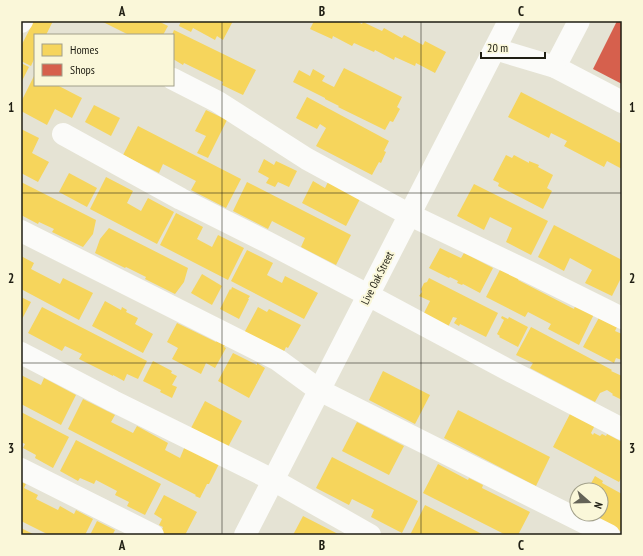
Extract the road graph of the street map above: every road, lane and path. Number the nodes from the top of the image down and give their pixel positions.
1 (509, 21) edge
2 (579, 21) edge
3 (495, 49) junction
4 (555, 67) junction
5 (174, 79) edge
6 (622, 102) edge
7 (63, 134) dead end
8 (410, 215) junction
9 (21, 231) edge
10 (368, 295) junction
11 (622, 318) edge
12 (21, 353) edge
13 (320, 390) junction
14 (622, 429) edge
15 (21, 469) edge
16 (273, 480) junction
17 (153, 535) edge
18 (245, 535) edge
19 (370, 535) edge
20 (609, 535) edge

1 - 3 street, Live Oak Street
2 - 4 street
3 - 4 street
3 - 8 street, Live Oak Street
4 - 6 street
5 - 8 street
7 - 10 street
8 - 10 street, Live Oak Street
8 - 11 street
9 - 13 street
10 - 13 street, Live Oak Street
10 - 14 street
12 - 16 street
13 - 16 street, Live Oak Street
13 - 20 street
15 - 17 street
16 - 18 street, Live Oak Street
16 - 19 street

